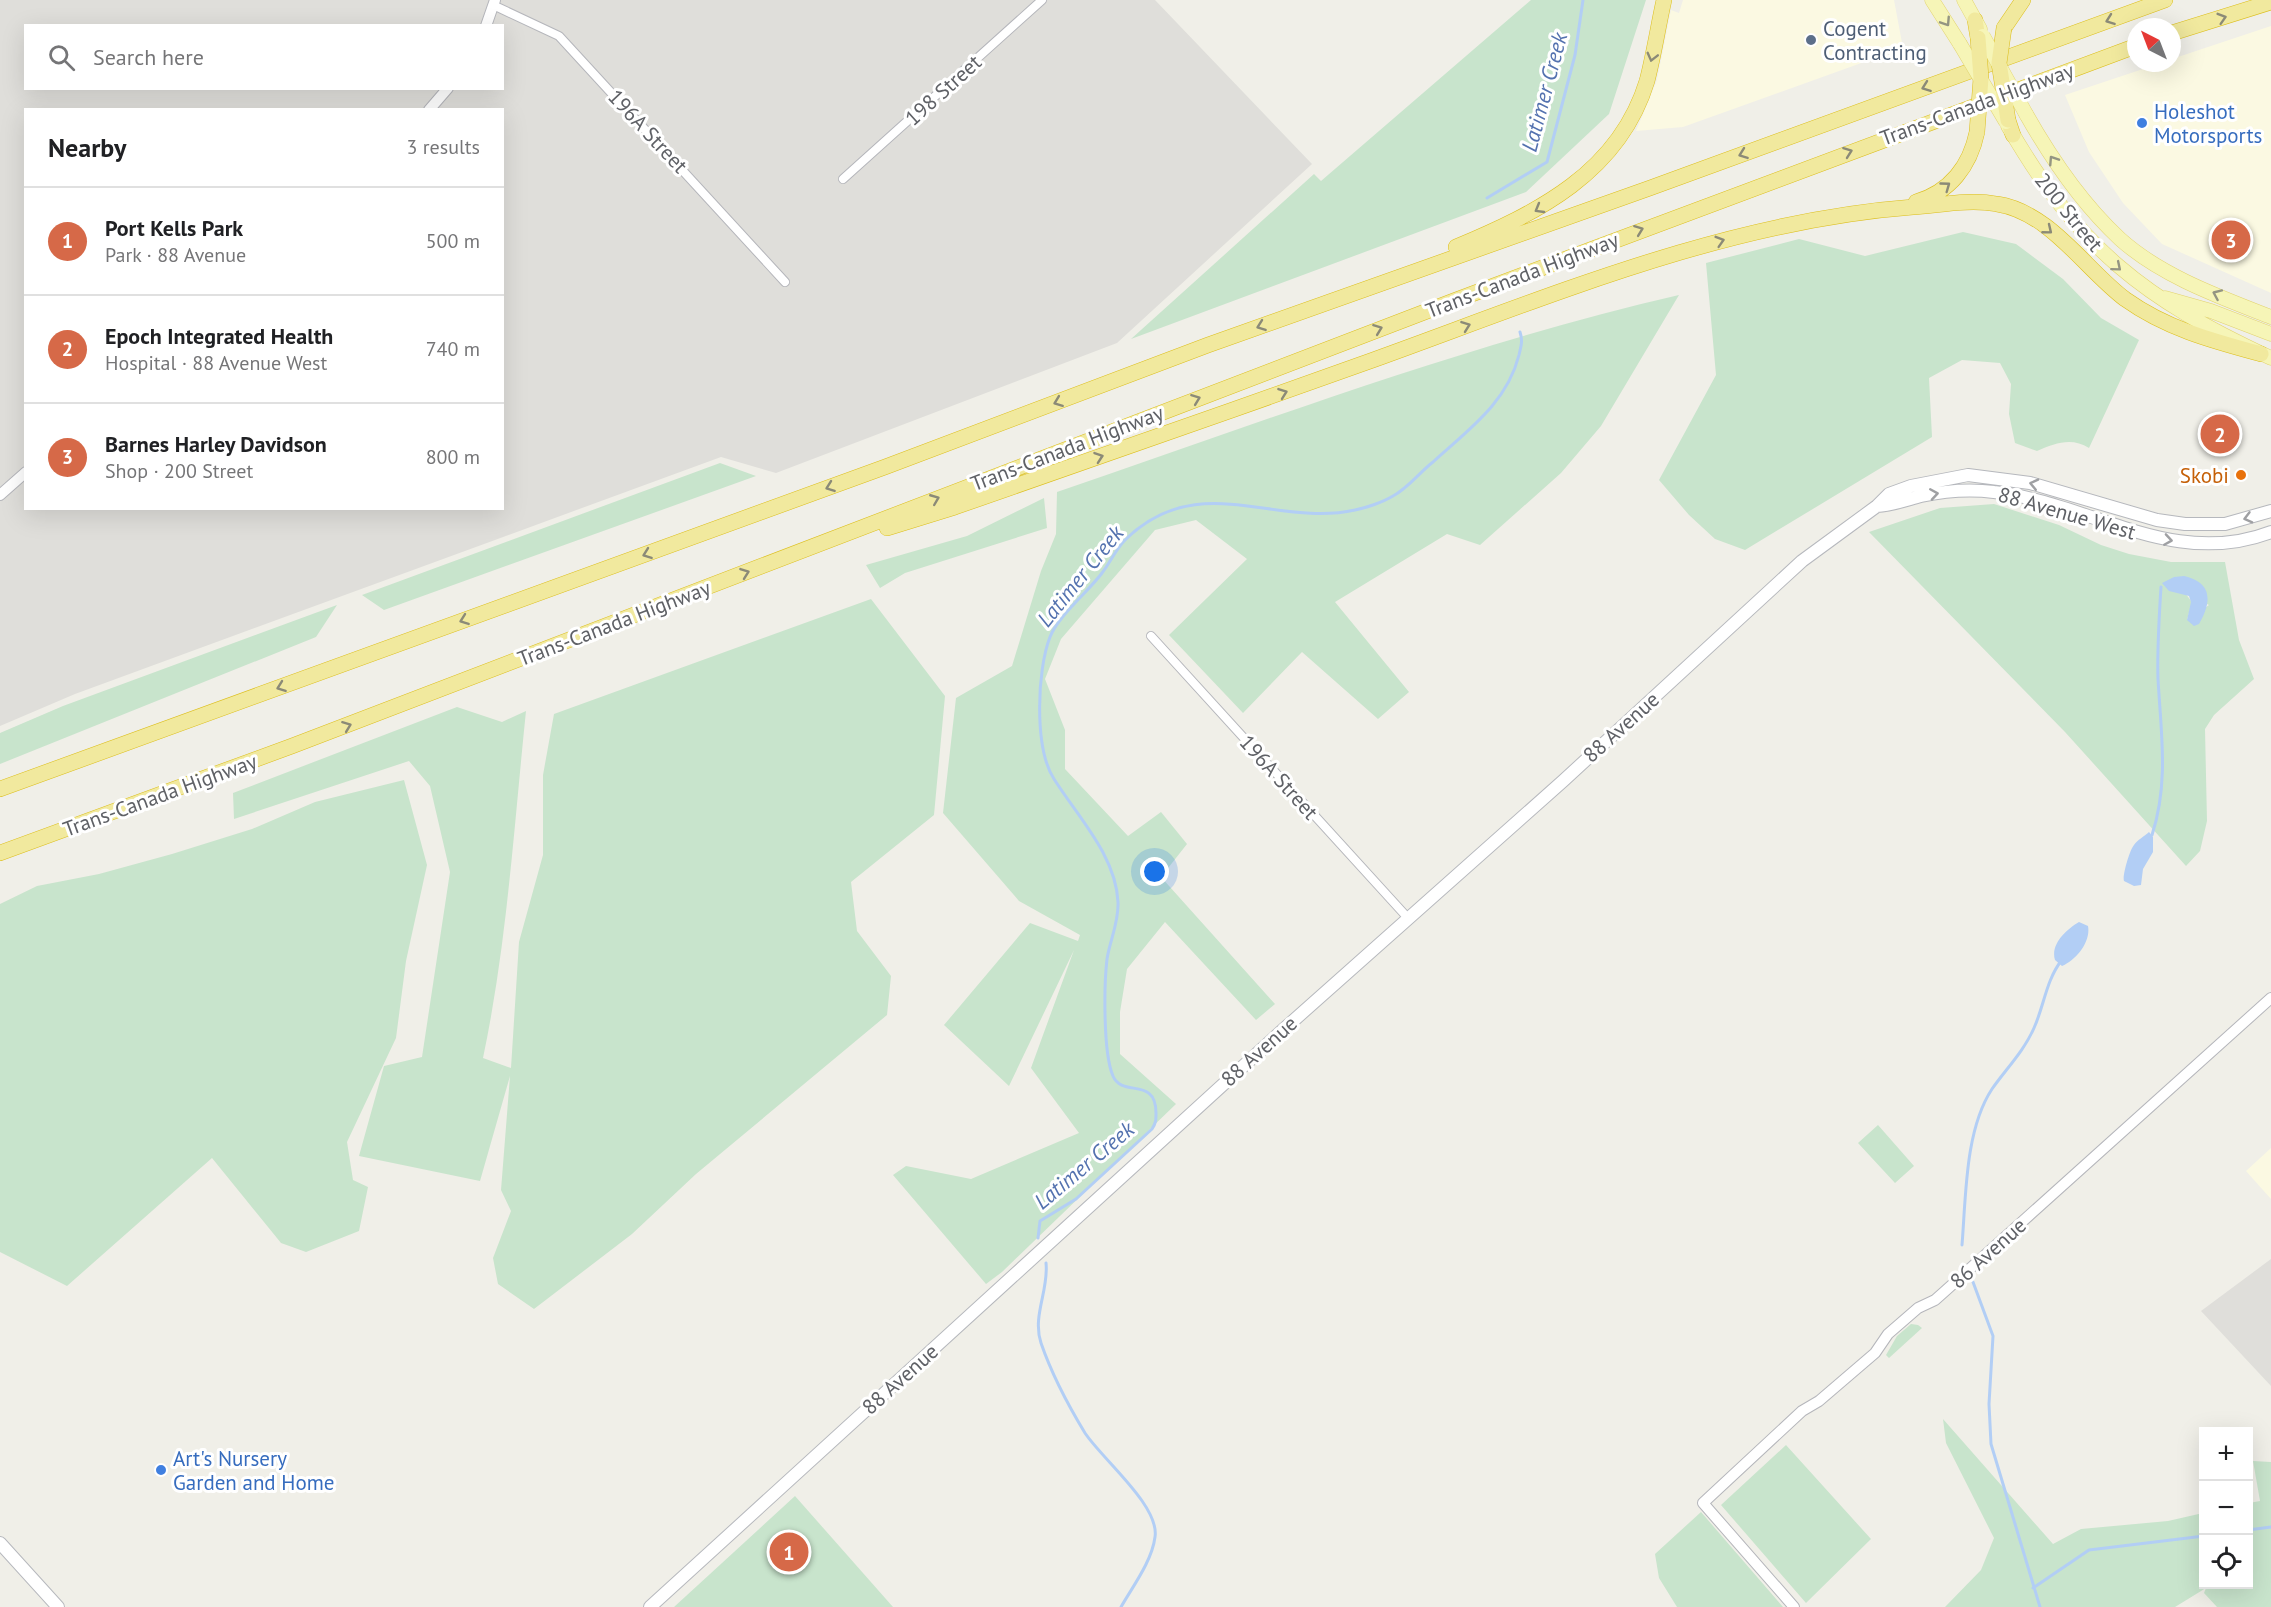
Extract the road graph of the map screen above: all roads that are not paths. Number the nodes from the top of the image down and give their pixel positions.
1 (1042, 0) edge
2 (1664, 0) edge
3 (1932, 0) edge
4 (1964, 0) edge
5 (2023, 0) edge
6 (2165, 0) edge
7 (2271, 2) edge
8 (494, 3) edge
9 (1975, 20) joint
10 (487, 24) edge
11 (2181, 30) edge
12 (1981, 37) junction
13 (2127, 49) edge
14 (1999, 63) junction
15 (1981, 78) junction
16 (446, 90) edge
17 (431, 108) edge
18 (2009, 126) junction
19 (843, 180) dead end
20 (1893, 209) junction
21 (785, 282) dead end
22 (2151, 294) junction
23 (1316, 306) junction
24 (2271, 317) edge
25 (2271, 334) edge
26 (2266, 356) edge
27 (24, 474) edge
28 (0, 495) edge
29 (1877, 506) junction
30 (2271, 511) edge
31 (2271, 532) edge
32 (783, 559) junction
33 (1151, 636) dead end
34 (95, 755) junction
35 (0, 789) edge
36 (0, 798) edge
37 (0, 853) edge
38 (1407, 917) junction
39 (2271, 998) edge
40 (0, 1543) edge
41 (58, 1607) edge
42 (650, 1607) edge
43 (1794, 1607) edge

1 - 19 street, 198 Street
2 -> 23 highway
3 -> 15 main road, 200 Street, bridge
4 - 9 main road
5 - 14 highway, bridge
6 -> 23 highway, Trans-Canada Highway
11 -> 7 highway
8 - 10 street
8 - 21 street, 196A Street
9 - 12 highway
12 - 14 main road, 200 Street, bridge
12 - 15 highway, bridge
32 -> 13 highway, Trans-Canada Highway
14 - 18 highway, bridge
24 -> 14 main road, 200 Street, bridge
15 - 18 main road, 200 Street, bridge
20 -> 15 highway, bridge
16 - 17 street
18 -> 22 main road, 200 Street
20 -> 26 highway
32 -> 20 highway
22 - 25 main road
22 - 26 main road, 200 Street
23 -> 34 highway, Trans-Canada Highway
27 - 28 street
30 -> 29 main road, 88 Avenue West
29 -> 31 main road, 88 Avenue West
29 - 38 main road, 88 Avenue
37 -> 32 highway, Trans-Canada Highway
33 - 38 street, 196A Street
34 - 35 highway, Trans-Canada Highway
34 - 36 highway, Trans-Canada Highway
38 - 42 main road, 88 Avenue
39 - 43 street, 86 Avenue
40 - 41 main road

